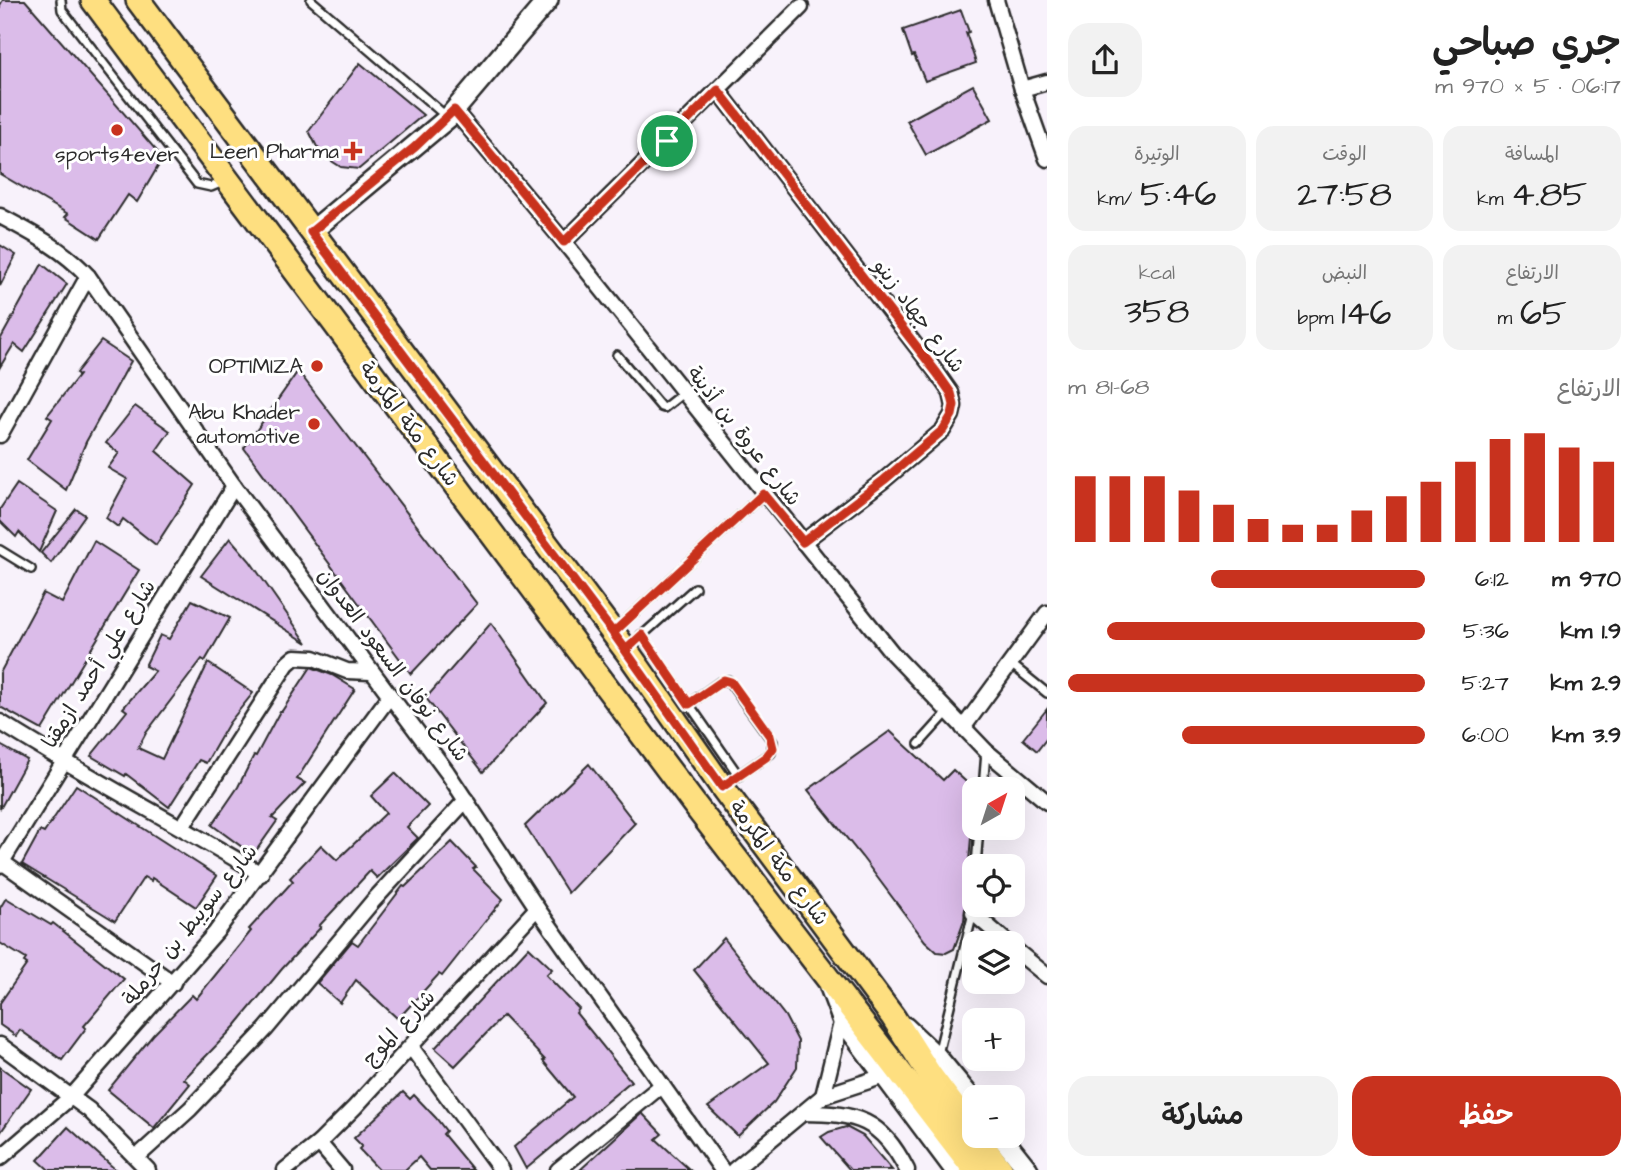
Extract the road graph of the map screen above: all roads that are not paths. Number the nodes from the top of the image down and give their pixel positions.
1 (61, 0) edge
2 (93, 0) edge
3 (138, 0) edge
4 (311, 0) edge
5 (548, 0) edge
6 (996, 0) edge
7 (802, 7) dead end
8 (1047, 82) edge
9 (1022, 89) junction
10 (718, 90) junction
11 (451, 114) junction
12 (1047, 159) edge
13 (227, 180) junction
14 (0, 216) edge
15 (311, 232) junction
16 (564, 242) junction
17 (88, 276) junction
18 (617, 355) dead end
19 (683, 393) junction
20 (0, 435) edge
21 (234, 486) junction
22 (763, 494) junction
23 (803, 542) junction
24 (0, 550) edge
25 (32, 569) dead end
26 (695, 588) dead end
27 (1047, 613) edge
28 (627, 639) junction
29 (1011, 664) junction
30 (371, 672) junction
31 (1047, 693) edge
32 (390, 697) junction
33 (689, 704) junction
34 (947, 713) junction
35 (0, 722) edge
36 (962, 728) junction
37 (919, 744) dead end
38 (986, 751) junction
39 (63, 762) junction
40 (984, 777) edge
41 (731, 782) junction
42 (466, 800) junction
43 (1047, 802) edge
44 (182, 827) junction
45 (1, 864) edge
46 (261, 874) junction
47 (537, 908) junction
48 (972, 917) edge
49 (978, 917) edge
50 (994, 931) edge
51 (1025, 958) edge
52 (1047, 976) edge
53 (829, 980) junction
54 (173, 983) junction
55 (842, 1019) junction
56 (0, 1045) edge
57 (411, 1046) junction
58 (933, 1066) junction
59 (884, 1076) junction
60 (662, 1085) junction
61 (962, 1092) edge
62 (72, 1096) junction
63 (823, 1096) junction
64 (803, 1113) junction
65 (962, 1114) edge
66 (319, 1143) junction
67 (985, 1148) edge
68 (1011, 1148) edge
69 (136, 1157) junction
70 (0, 1158) edge
71 (148, 1170) edge
72 (285, 1170) edge
73 (342, 1170) edge
74 (501, 1170) edge
75 (558, 1170) edge
76 (722, 1170) edge
77 (734, 1170) edge
78 (907, 1170) edge
79 (955, 1170) edge
80 (975, 1170) edge
81 (1001, 1170) edge
82 (1028, 1170) edge

1 - 13 lane
2 - 13 main road, شارع مكة المكرمة
3 - 15 main road, شارع مكة المكرمة
4 - 11 lane
5 - 11 street
6 - 9 street
7 - 10 street
8 - 9 street
9 - 12 street
10 - 16 street
10 - 23 street, شارع جهاد زينو
11 - 15 street
11 - 16 street, شارع عروة بن أذينة
13 - 53 main road, شارع مكة المكرمة
14 - 17 street, شارع نوفان السعود العدوان
15 - 28 main road, شارع مكة المكرمة
16 - 19 street, شارع عروة بن أذينة
17 - 20 street
17 - 21 street, شارع نوفان السعود العدوان
18 - 19 lane
19 - 22 street, شارع عروة بن أذينة
21 - 30 street, شارع نوفان السعود العدوان
21 - 39 street, شارع علي أحمد ازمقنا
22 - 23 street, شارع عروة بن أذينة
22 - 28 lane
23 - 34 street, شارع عروة بن أذينة
24 - 25 lane
26 - 28 lane
27 - 29 street
28 - 33 lane
28 - 41 main road, شارع مكة المكرمة
29 - 31 lane
29 - 36 street
30 - 32 street, شارع نوفان السعود العدوان
30 - 44 street
32 - 42 street, شارع نوفان السعود العدوان
32 - 46 street, شارع سويبط بن حرملة
33 - 41 lane
33 - 41 lane
34 - 36 street, شارع عروة بن أذينة
34 - 37 lane
35 - 39 street
36 - 38 street, شارع عروة بن أذينة
38 - 40 lane
38 - 43 street, شارع عروة بن أذينة
39 - 44 street
39 - 45 street, شارع علي أحمد ازمقنا
41 - 58 main road, شارع مكة المكرمة
42 - 47 street, شارع نوفان السعود العدوان
42 - 69 street
44 - 46 street
45 - 54 street
46 - 54 street, شارع سويبط بن حرملة
47 - 57 street, شارع الموج
47 - 60 street, شارع نوفان السعود العدوان
48 - 58 lane
49 - 50 street
51 - 52 street
53 - 55 street, شارع مكة المكرمة
53 - 80 main road, شارع مكة المكرمة
54 - 62 street, شارع سويبط بن حرملة
55 - 59 street, شارع مكة المكرمة
55 - 63 street
56 - 62 street
57 - 66 street, شارع الموج
57 - 74 street
58 - 61 street, شارع مكة المكرمة
58 - 65 main road, شارع مكة المكرمة
59 - 63 street
59 - 79 street, شارع مكة المكرمة
60 - 75 street
60 - 76 street, شارع نوفان السعود العدوان
62 - 69 street
62 - 70 street, شارع سويبط بن حرملة
63 - 64 street
64 - 77 street
64 - 78 street
66 - 72 street, شارع الموج
66 - 73 street
67 - 81 main road, شارع مكة المكرمة
68 - 82 street
69 - 71 street

